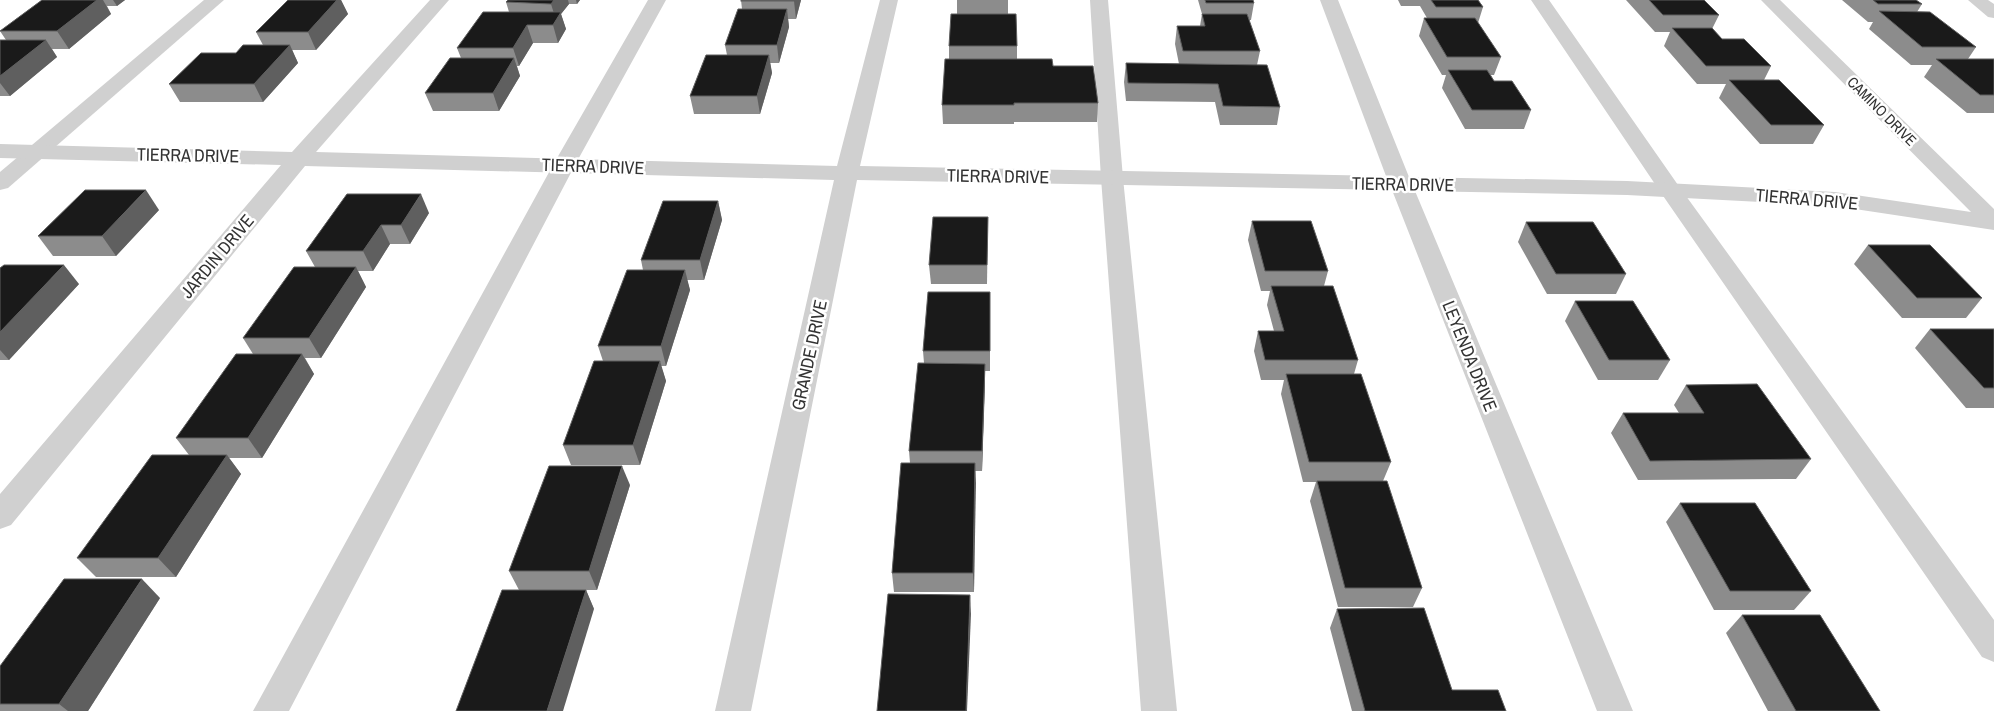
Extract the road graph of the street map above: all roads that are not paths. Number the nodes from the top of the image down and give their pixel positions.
1 (215, 0) edge
2 (440, 0) edge
3 (657, 0) edge
4 (889, 0) edge
5 (1100, 0) edge
6 (1329, 0) edge
7 (1540, 0) edge
8 (1770, 0) edge
9 (1977, 0) edge
10 (1994, 13) edge
11 (0, 151) edge
12 (36, 152) junction
13 (299, 158) junction
14 (564, 165) junction
15 (847, 173) junction
16 (1112, 178) junction
17 (0, 183) edge
18 (1400, 184) junction
19 (1670, 190) junction
20 (1994, 223) edge
21 (0, 516) edge
22 (1994, 647) edge
23 (271, 711) edge
24 (733, 711) edge
25 (1159, 711) edge
26 (1615, 711) edge

1 - 12 lane
2 - 13 street, JARDIN DRIVE
3 - 14 lane
4 - 15 street, GRANDE DRIVE
5 - 16 lane
6 - 18 street, LEYENDA DRIVE
7 - 19 lane
8 - 20 street, CAMINO DRIVE
9 - 10 lane
11 - 12 street, TIERRA DRIVE
12 - 13 street, TIERRA DRIVE
12 - 17 lane
13 - 14 street, TIERRA DRIVE
13 - 21 street, JARDIN DRIVE
14 - 15 street, TIERRA DRIVE
14 - 23 lane
15 - 16 street, TIERRA DRIVE
15 - 24 street, GRANDE DRIVE
16 - 18 street, TIERRA DRIVE
16 - 25 lane
18 - 19 street, TIERRA DRIVE
18 - 26 street, LEYENDA DRIVE
19 - 20 street, TIERRA DRIVE
19 - 22 lane

